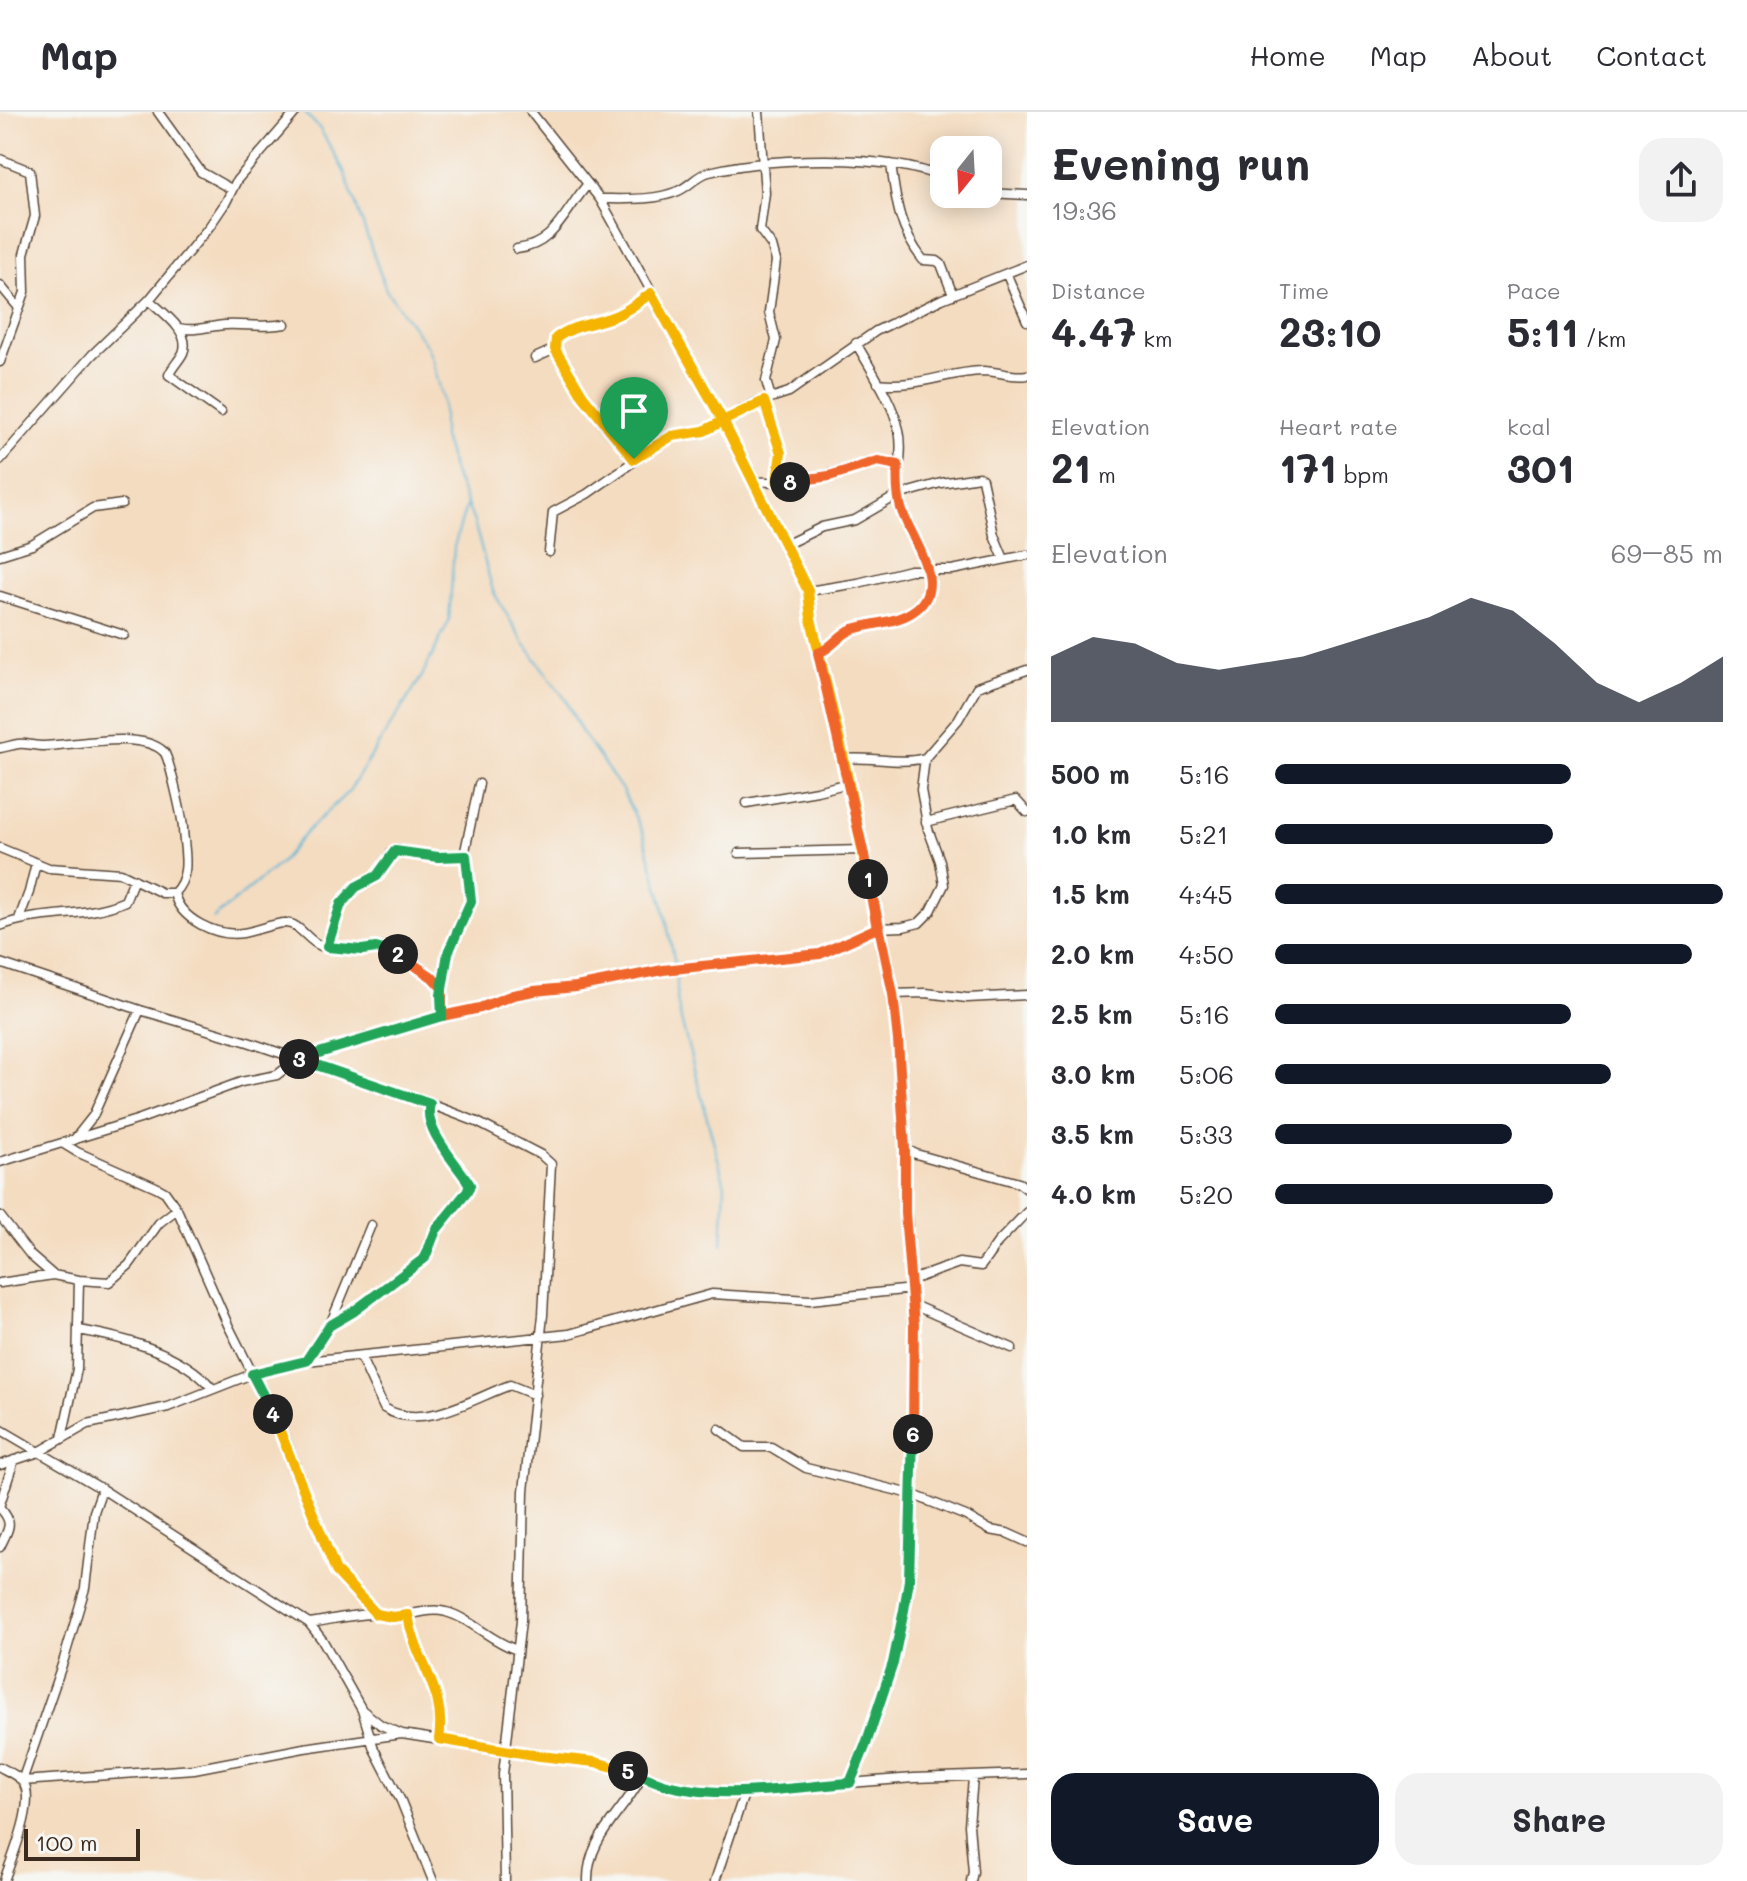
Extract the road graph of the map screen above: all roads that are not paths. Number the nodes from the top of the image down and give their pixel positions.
1 (158, 112) edge
2 (296, 112) edge
3 (531, 112) edge
4 (759, 112) edge
5 (0, 159) edge
6 (764, 163) junction
7 (891, 164) junction
8 (930, 174) edge
9 (588, 184) junction
10 (231, 189) junction
11 (1002, 194) edge
12 (1027, 195) edge
13 (600, 199) junction
14 (517, 249) dead end
15 (1027, 265) edge
16 (1007, 275) junction
17 (0, 285) edge
18 (651, 293) junction
19 (953, 295) junction
20 (149, 300) junction
21 (19, 308) junction
22 (1027, 321) edge
23 (285, 324) dead end
24 (179, 328) junction
25 (856, 343) junction
26 (555, 349) junction
27 (535, 358) dead end
28 (0, 362) edge
29 (1027, 375) edge
30 (878, 383) junction
31 (768, 400) junction
32 (221, 412) dead end
33 (723, 421) junction
34 (634, 459) junction
35 (0, 460) edge
36 (898, 465) junction
37 (777, 481) junction
38 (753, 482) junction
39 (898, 495) junction
40 (122, 504) dead end
41 (785, 545) junction
42 (549, 552) dead end
43 (0, 555) edge
44 (1027, 555) edge
45 (1004, 559) junction
46 (926, 570) junction
47 (808, 591) junction
48 (0, 596) edge
49 (124, 635) dead end
50 (818, 653) junction
51 (1027, 670) edge
52 (0, 748) edge
53 (925, 758) junction
54 (844, 759) junction
55 (849, 783) junction
56 (479, 784) dead end
57 (747, 803) dead end
58 (1027, 812) edge
59 (926, 822) junction
60 (0, 848) edge
61 (863, 850) junction
62 (739, 853) dead end
63 (466, 856) junction
64 (36, 863) junction
65 (134, 879) junction
66 (174, 893) junction
67 (19, 919) junction
68 (0, 926) edge
69 (877, 928) junction
70 (327, 947) junction
71 (0, 963) edge
72 (442, 988) junction
73 (893, 994) junction
74 (1027, 995) edge
75 (140, 1010) junction
76 (442, 1016) junction
77 (297, 1059) junction
78 (430, 1104) junction
79 (68, 1142) junction
80 (905, 1149) junction
81 (0, 1162) edge
82 (1027, 1189) edge
83 (177, 1209) junction
84 (1027, 1212) edge
85 (0, 1216) edge
86 (371, 1225) dead end
87 (53, 1275) junction
88 (79, 1280) junction
89 (0, 1283) edge
90 (911, 1285) junction
91 (913, 1305) junction
92 (329, 1326) junction
93 (79, 1330) junction
94 (539, 1338) junction
95 (1012, 1348) dead end
96 (360, 1356) junction
97 (306, 1361) junction
98 (252, 1374) junction
99 (212, 1388) junction
100 (535, 1395) junction
101 (0, 1429) edge
102 (719, 1429) dead end
103 (62, 1439) junction
104 (39, 1452) junction
105 (14, 1460) junction
106 (0, 1465) edge
107 (102, 1489) junction
108 (911, 1494) junction
109 (0, 1506) edge
110 (1027, 1542) edge
111 (0, 1547) edge
112 (376, 1614) junction
113 (408, 1615) junction
114 (309, 1623) junction
115 (517, 1650) junction
116 (362, 1710) junction
117 (402, 1734) junction
118 (439, 1739) junction
119 (372, 1740) junction
120 (505, 1751) junction
121 (0, 1767) edge
122 (1027, 1774) edge
123 (642, 1776) junction
124 (973, 1778) junction
125 (22, 1781) junction
126 (850, 1783) junction
127 (745, 1791) junction
128 (4, 1881) edge
129 (433, 1881) edge
130 (505, 1881) edge
131 (588, 1881) edge
132 (715, 1881) edge
133 (971, 1881) edge

1 - 10 street
2 - 10 street
3 - 9 street
4 - 6 street
5 - 21 street
6 - 7 street
6 - 13 street
6 - 31 street
7 - 8 street
7 - 19 street
9 - 13 street
9 - 14 street
10 - 20 street
11 - 12 street
13 - 18 street
15 - 16 street
16 - 19 street
16 - 22 street
17 - 21 street
18 - 26 street
18 - 33 street
19 - 25 street
20 - 24 street
20 - 35 street
21 - 28 street
23 - 24 street
24 - 32 street
25 - 30 street
25 - 31 street
26 - 27 street
26 - 34 street
29 - 30 street
30 - 36 street
31 - 33 street
31 - 37 street
33 - 34 street
33 - 38 street
34 - 42 street
36 - 37 street
36 - 39 street
37 - 38 street
38 - 41 street
39 - 41 street
39 - 45 street
39 - 46 street
40 - 43 street
41 - 47 street
44 - 45 street
45 - 46 street
46 - 47 street
46 - 50 street
47 - 50 street
48 - 49 street
50 - 54 street
51 - 53 street
52 - 66 street
53 - 54 street
53 - 59 street
54 - 55 street
55 - 57 street
55 - 61 street
56 - 63 street
58 - 59 street
59 - 69 street
60 - 64 street
61 - 62 street
61 - 69 street
63 - 70 street
63 - 72 street
64 - 65 street
64 - 67 street
65 - 66 street
65 - 67 street
66 - 70 street
67 - 68 street
69 - 73 street
69 - 76 street
70 - 72 street
71 - 75 street
72 - 76 street
73 - 74 street
73 - 80 street
75 - 77 street
75 - 79 street
76 - 77 street
77 - 78 street
77 - 79 street
78 - 92 street
78 - 94 street
79 - 81 street
79 - 83 street
80 - 82 street
80 - 90 street
83 - 88 street
83 - 98 street
84 - 90 street
85 - 87 street
86 - 92 street
87 - 88 street
87 - 89 street
88 - 93 street
90 - 91 street
90 - 94 street
91 - 95 street
91 - 108 street
92 - 97 street
93 - 99 street
93 - 103 street
94 - 96 street
94 - 100 street
96 - 97 street
96 - 100 street
97 - 98 street
98 - 99 street
98 - 112 street
99 - 103 street
100 - 115 street
101 - 104 street
102 - 108 street
103 - 104 street
104 - 105 street
104 - 107 street
105 - 106 street
105 - 109 street
107 - 114 street
107 - 125 street
108 - 110 street
108 - 126 street
109 - 111 street
112 - 113 street
112 - 114 street
113 - 115 street
113 - 118 street
114 - 116 street
115 - 120 street
116 - 117 street
116 - 119 street
117 - 118 street
117 - 119 street
118 - 120 street
119 - 125 street
119 - 129 street
120 - 123 street
120 - 130 street
121 - 125 street
122 - 124 street
123 - 127 street
123 - 131 street
124 - 126 street
124 - 133 street
125 - 128 street
126 - 127 street
127 - 132 street

